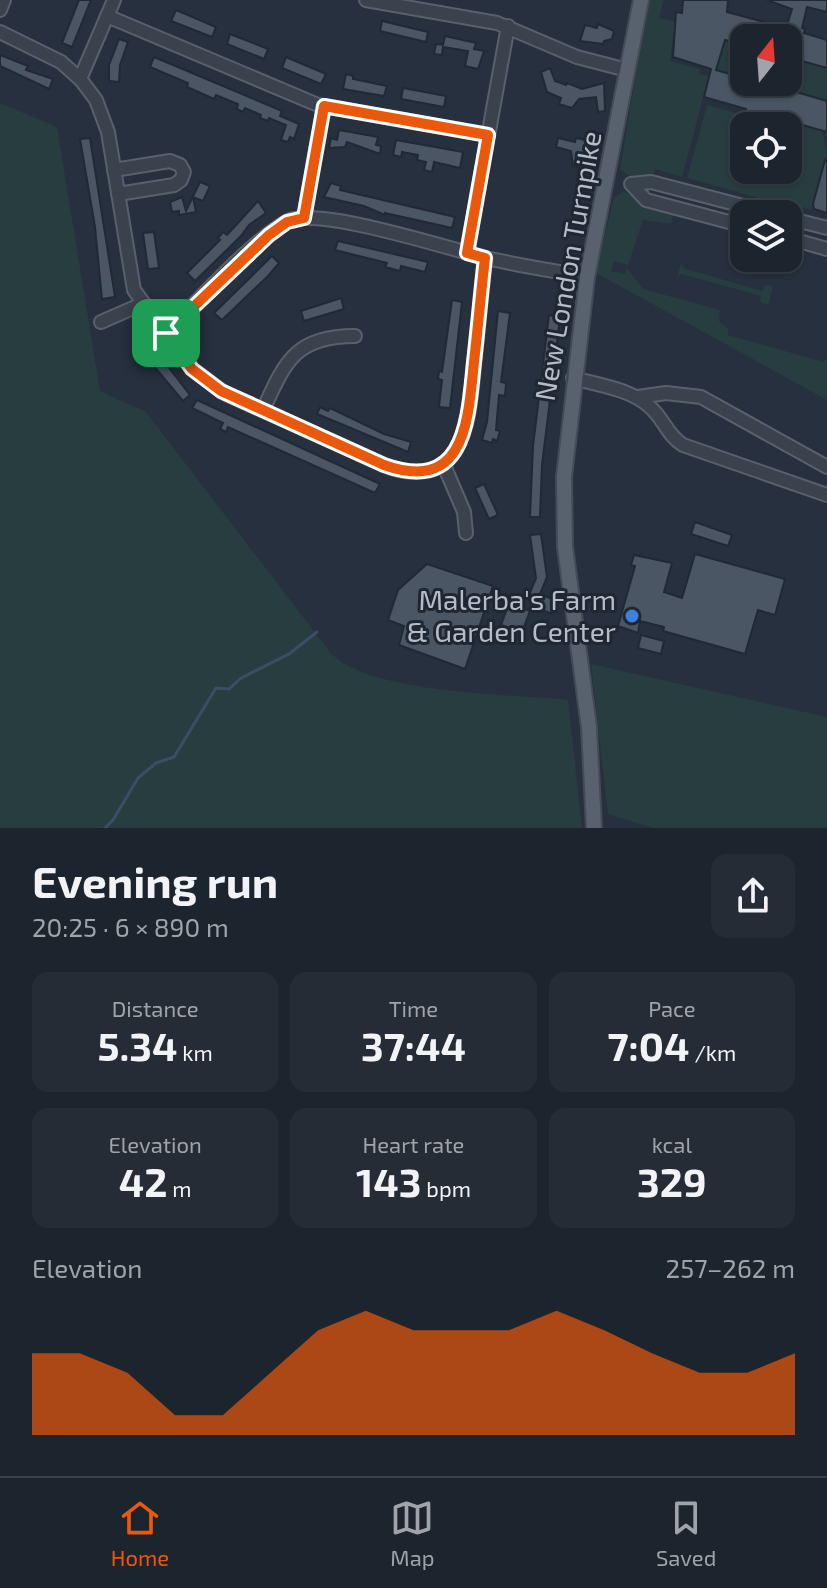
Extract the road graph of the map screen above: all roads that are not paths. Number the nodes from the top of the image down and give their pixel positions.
1 (4, 0) edge
2 (114, 0) edge
3 (366, 0) edge
4 (641, 0) edge
5 (0, 10) edge
6 (107, 16) junction
7 (508, 26) junction
8 (0, 32) edge
9 (627, 70) junction
10 (80, 79) junction
11 (324, 106) junction
12 (488, 135) junction
13 (114, 170) junction
14 (118, 194) junction
15 (730, 203) edge
16 (304, 218) junction
17 (730, 222) edge
18 (802, 222) edge
19 (827, 228) edge
20 (802, 242) edge
21 (827, 249) edge
22 (467, 253) junction
23 (485, 258) junction
24 (587, 277) junction
25 (142, 304) junction
26 (101, 322) dead end
27 (166, 333) junction
28 (355, 336) dead end
29 (573, 378) junction
30 (638, 397) junction
31 (263, 410) junction
32 (443, 463) junction
33 (827, 467) edge
34 (827, 495) edge
35 (466, 533) dead end
36 (594, 828) edge

1 - 5 street
2 - 6 street
3 - 7 street
4 - 9 main road, New London Turnpike
6 - 10 street
6 - 11 street
7 - 9 street
7 - 12 street
8 - 10 street
9 - 24 main road, New London Turnpike
10 - 13 street
11 - 12 street
11 - 16 street
12 - 22 street
13 - 14 street
13 - 14 street
14 - 25 street
15 - 17 street
16 - 22 street
16 - 27 street
18 - 19 street
20 - 21 street
22 - 23 street
23 - 24 street
23 - 32 street
24 - 29 main road, New London Turnpike
25 - 26 street
25 - 27 street
27 - 31 street
28 - 31 street
29 - 30 street
29 - 36 main road, New London Turnpike
30 - 33 street
30 - 34 street
31 - 32 street
32 - 35 street

